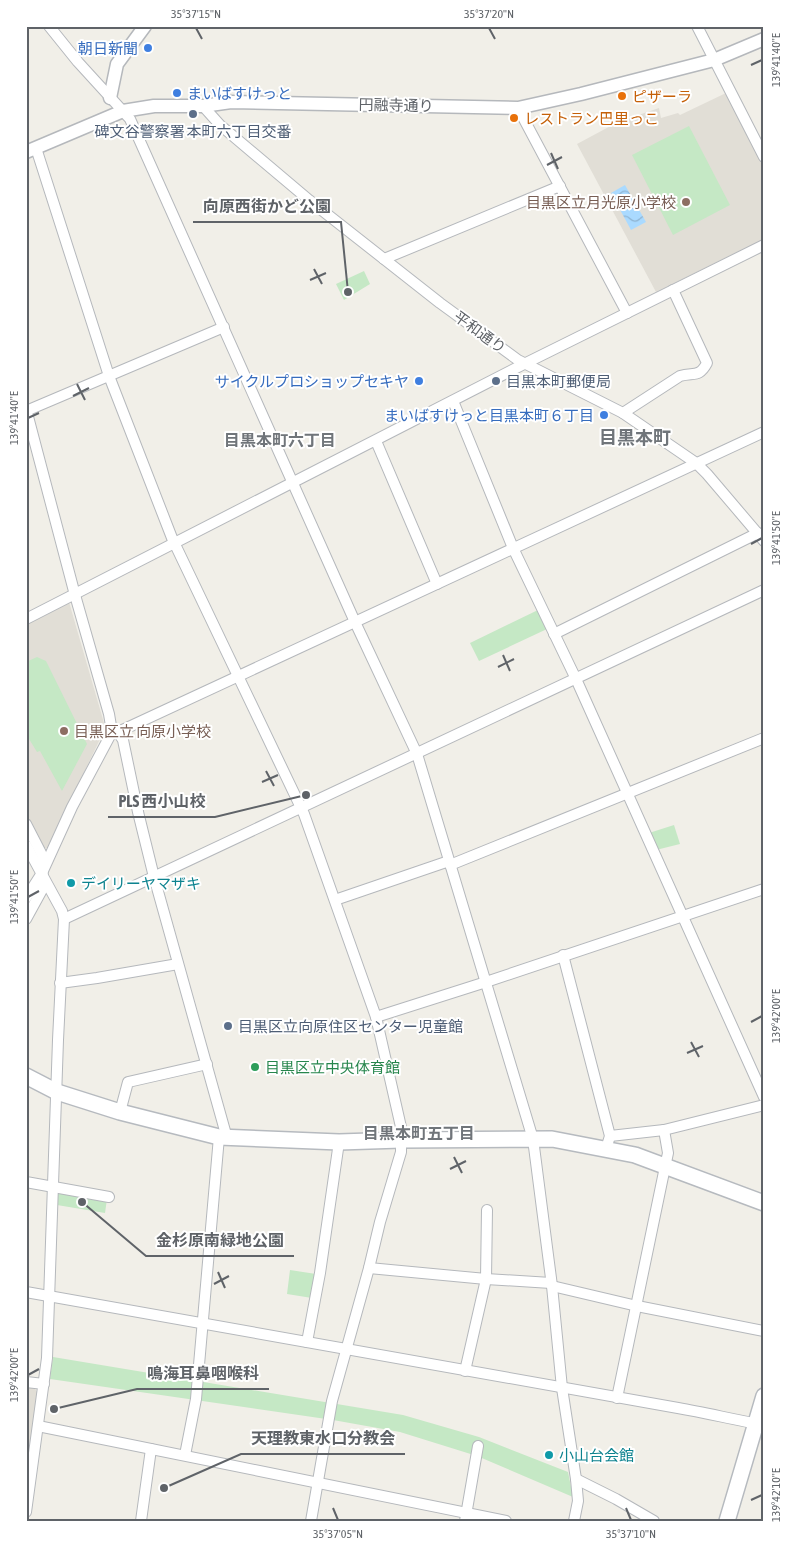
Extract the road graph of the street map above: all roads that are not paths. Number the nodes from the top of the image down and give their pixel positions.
1 (144, 26) edge
2 (697, 26) edge
3 (51, 27) edge
4 (764, 39) edge
5 (714, 60) junction
6 (110, 98) junction
7 (203, 106) junction
8 (518, 108) junction
9 (123, 111) junction
10 (31, 150) edge
11 (764, 158) edge
12 (560, 186) junction
13 (764, 244) edge
14 (384, 259) junction
15 (673, 290) junction
16 (627, 313) junction
17 (224, 327) junction
18 (524, 364) junction
19 (109, 376) junction
20 (453, 401) junction
21 (26, 410) edge
22 (623, 413) junction
23 (764, 432) edge
24 (376, 441) junction
25 (696, 463) junction
26 (293, 483) junction
27 (761, 537) edge
28 (174, 544) junction
29 (513, 548) junction
30 (437, 584) junction
31 (764, 590) edge
32 (74, 595) junction
33 (26, 619) edge
34 (355, 622) junction
35 (554, 634) junction
36 (238, 677) junction
37 (576, 679) junction
38 (115, 732) junction
39 (764, 738) edge
40 (417, 754) junction
41 (628, 794) junction
42 (302, 808) junction
43 (26, 824) edge
44 (26, 845) edge
45 (450, 863) junction
46 (42, 873) junction
47 (154, 877) junction
48 (764, 889) edge
49 (26, 898) edge
50 (335, 900) junction
51 (682, 917) junction
52 (26, 919) edge
53 (64, 919) junction
54 (564, 955) junction
55 (178, 964) junction
56 (486, 982) junction
57 (60, 983) junction
58 (376, 1017) junction
59 (207, 1064) junction
60 (26, 1076) edge
61 (57, 1092) junction
62 (764, 1097) edge
63 (764, 1105) edge
64 (120, 1112) junction
65 (664, 1130) junction
66 (223, 1138) junction
67 (533, 1139) junction
68 (401, 1140) junction
69 (338, 1142) junction
70 (608, 1142) junction
71 (665, 1166) junction
72 (26, 1182) edge
73 (53, 1188) junction
74 (109, 1197) dead end
75 (214, 1200) dead end
76 (764, 1203) edge
77 (487, 1210) dead end
78 (212, 1214) junction
79 (369, 1268) junction
80 (486, 1279) junction
81 (552, 1284) junction
82 (26, 1292) edge
83 (49, 1296) junction
84 (637, 1306) junction
85 (203, 1324) junction
86 (764, 1331) edge
87 (307, 1342) junction
88 (347, 1348) junction
89 (466, 1371) junction
90 (26, 1382) edge
91 (44, 1384) junction
92 (562, 1388) junction
93 (764, 1396) edge
94 (617, 1398) junction
95 (753, 1424) edge
96 (38, 1426) junction
97 (478, 1446) dead end
98 (151, 1449) junction
99 (185, 1456) junction
100 (576, 1479) junction
101 (318, 1483) junction
102 (26, 1512) edge
103 (466, 1517) edge
104 (140, 1521) edge
105 (311, 1521) edge
106 (506, 1521) edge
107 (574, 1521) edge
108 (654, 1521) edge
109 (728, 1521) edge

1 - 6 street
2 - 5 street
3 - 6 street
4 - 5 street, 円融寺通り
5 - 8 street, 円融寺通り
5 - 11 street
6 - 9 street
7 - 8 street, 円融寺通り
7 - 9 street, 円融寺通り
7 - 14 street, 平和通り
8 - 12 street
9 - 10 street, 円融寺通り
9 - 17 street
10 - 19 street
12 - 14 street
12 - 16 street
13 - 15 street
14 - 18 street, 平和通り
15 - 16 street
15 - 22 street
16 - 18 street
17 - 19 street
17 - 26 street
18 - 20 street
18 - 22 street, 平和通り
19 - 21 street
19 - 28 street
20 - 24 street
20 - 29 street
21 - 32 street
22 - 25 street, 平和通り
23 - 25 street
24 - 26 street
24 - 30 street
25 - 27 street, 平和通り
25 - 29 street
26 - 28 street
26 - 34 street
27 - 35 street
28 - 32 street
28 - 36 street
29 - 30 street
29 - 35 street
30 - 34 street
31 - 37 street
32 - 33 street
32 - 38 street
34 - 36 street
34 - 40 street
35 - 37 street
36 - 38 street
36 - 42 street
37 - 40 street
37 - 41 street
38 - 46 street
38 - 47 street
39 - 41 street
40 - 42 street
40 - 45 street
41 - 45 street
41 - 51 street
42 - 47 street
42 - 50 street
43 - 46 street
44 - 46 street
45 - 50 street
45 - 56 street
46 - 49 street
46 - 52 street
46 - 53 street
47 - 53 street
47 - 55 street
48 - 51 street
50 - 58 street
51 - 54 street
51 - 62 street
53 - 57 street
54 - 56 street
54 - 70 street
55 - 57 street
55 - 59 street
56 - 58 street
56 - 67 street
57 - 61 street
58 - 68 street
59 - 64 street
59 - 66 street
60 - 61 main road
61 - 64 main road
61 - 73 street
63 - 65 street
64 - 66 main road
65 - 70 street
65 - 71 street
66 - 69 main road
66 - 78 street
67 - 68 main road
67 - 70 main road
67 - 81 street
68 - 69 main road
68 - 79 street
69 - 87 street
70 - 71 main road
71 - 76 main road
71 - 84 street
72 - 73 street
73 - 74 street
73 - 83 street
75 - 78 street
77 - 80 street
78 - 85 street
79 - 80 street
79 - 88 street
80 - 81 street
80 - 89 street
81 - 84 street
81 - 92 street
82 - 83 street
83 - 85 street
83 - 91 street
84 - 86 street
84 - 94 street
85 - 87 street
85 - 99 street
87 - 88 street
88 - 89 street
88 - 101 street
89 - 92 street
90 - 91 street
91 - 96 street
92 - 94 street
92 - 100 street
93 - 95 main road
94 - 95 street
95 - 109 main road
96 - 98 street
96 - 102 street
97 - 103 street
98 - 99 street
98 - 104 street
99 - 101 street
100 - 107 street
100 - 108 street
101 - 103 street
101 - 105 street
103 - 106 street

